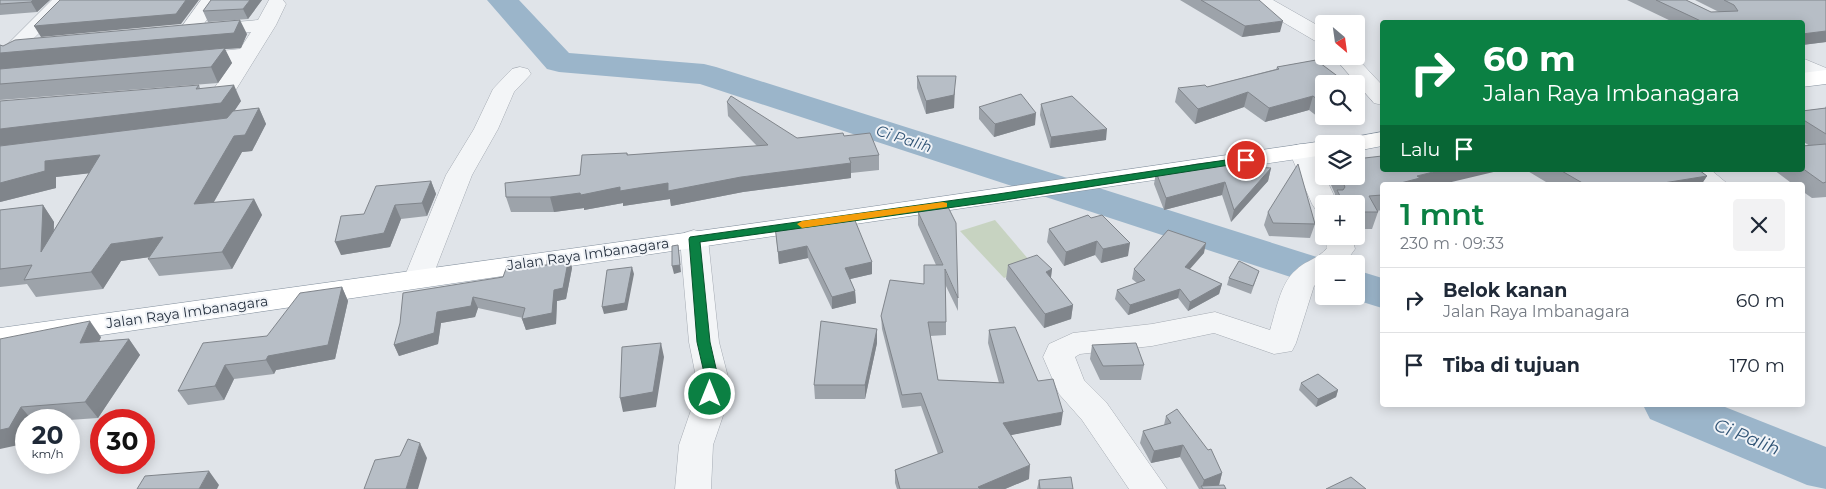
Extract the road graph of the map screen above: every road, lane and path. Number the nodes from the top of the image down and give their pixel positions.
1 (62, 0) edge
2 (211, 0) edge
3 (1259, 0) edge
4 (276, 4) dead end
5 (266, 25) junction
6 (1315, 33) edge
7 (13, 41) edge
8 (45, 44) edge
9 (246, 55) junction
10 (173, 61) edge
11 (1351, 65) edge
12 (1805, 66) edge
13 (6, 72) edge
14 (520, 74) dead end
15 (1826, 77) edge
16 (1805, 80) edge
17 (224, 91) junction
18 (197, 93) edge
19 (1380, 96) edge
20 (227, 128) edge
21 (1380, 139) edge
22 (1365, 142) edge
23 (1312, 150) edge
24 (1698, 172) edge
25 (1712, 182) edge
26 (1323, 195) edge
27 (694, 239) junction
28 (1340, 245) edge
29 (1334, 255) edge
30 (1315, 272) edge
31 (418, 278) junction
32 (0, 339) edge
33 (693, 489) edge
34 (1149, 489) edge

1 - 7 street
2 - 5 street
3 - 6 street
4 - 5 street
5 - 9 street
7 - 8 street
7 - 13 street
9 - 10 street
9 - 17 street
11 - 19 street
12 - 15 street
14 - 31 street
15 - 16 highway
17 - 18 street
17 - 20 street
21 - 22 highway
23 - 26 street
23 - 27 highway, Jalan Raya Imbanagara
24 - 25 street
27 - 31 highway, Jalan Raya Imbanagara
27 - 33 street
28 - 29 street
30 - 34 street
31 - 32 highway, Jalan Raya Imbanagara

